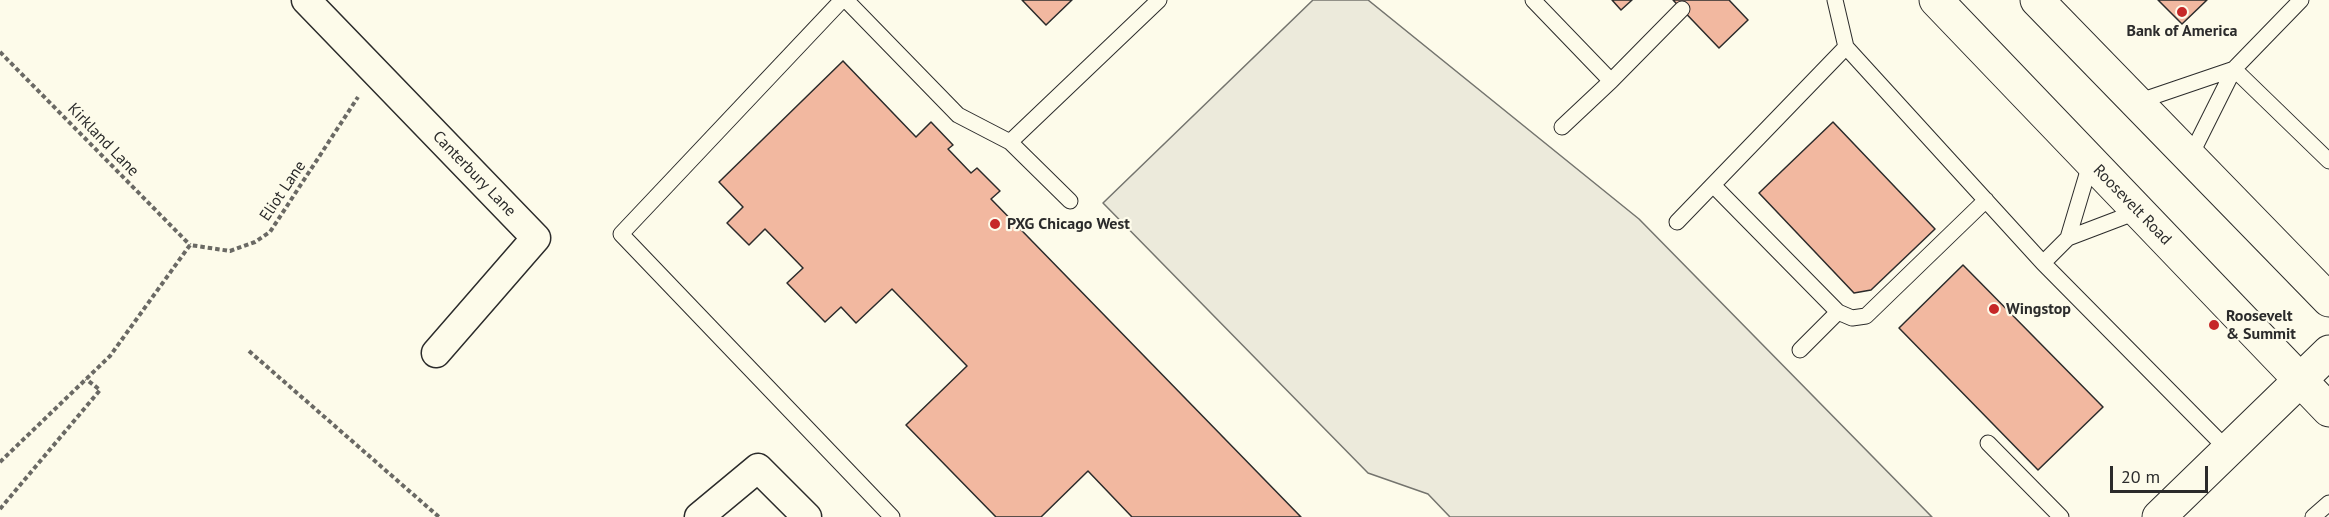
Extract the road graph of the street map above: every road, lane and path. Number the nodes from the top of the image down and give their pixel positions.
1 (306, 0) edge
2 (844, 0) edge
3 (1159, 0) edge
4 (1533, 0) edge
5 (1835, 0) edge
6 (1936, 0) edge
7 (2037, 0) edge
8 (2301, 0) edge
9 (1682, 9) dead end
10 (1846, 47) junction
11 (0, 52) edge
12 (2234, 69) junction
13 (375, 71) junction
14 (1611, 81) junction
15 (2137, 102) junction
16 (1562, 127) dead end
17 (1010, 142) junction
18 (2190, 157) junction
19 (2091, 161) junction
20 (2329, 161) edge
21 (1713, 185) junction
22 (1986, 200) junction
23 (1070, 201) dead end
24 (2139, 211) junction
25 (1677, 222) dead end
26 (2068, 238) junction
27 (190, 245) junction
28 (2043, 263) junction
29 (2329, 300) edge
30 (1838, 312) junction
31 (1800, 350) dead end
32 (249, 351) dead end
33 (2329, 352) edge
34 (436, 353) dead end
35 (86, 378) junction
36 (2300, 381) junction
37 (2329, 410) edge
38 (1988, 443) dead end
39 (2228, 450) junction
40 (0, 462) edge
41 (2329, 503) edge
42 (0, 508) edge
43 (439, 517) edge
44 (699, 517) edge
45 (807, 517) edge
46 (892, 517) edge
47 (2061, 517) edge
48 (2159, 517) edge
49 (2313, 517) edge

1 - 13 street, Canterbury Lane
2 - 17 lane
2 - 46 lane
3 - 17 lane
4 - 14 lane
5 - 10 lane
6 - 19 main road, Roosevelt Road
7 - 15 main road
8 - 12 lane
9 - 14 lane
10 - 21 lane
10 - 22 lane
11 - 27 path, Kirkland Lane
12 - 15 lane
12 - 18 lane
12 - 20 lane
13 - 27 path, Eliot Lane
13 - 34 street, Canterbury Lane
14 - 16 lane
15 - 18 main road
17 - 23 lane
18 - 29 main road
19 - 24 main road, Roosevelt Road
19 - 26 lane
21 - 25 lane
21 - 30 lane
22 - 28 lane
22 - 30 lane
24 - 26 lane
24 - 36 main road, Roosevelt Road
26 - 28 lane
27 - 35 path
28 - 39 lane
30 - 31 lane
32 - 43 path
33 - 36 main road
35 - 40 path
35 - 42 path
36 - 37 main road, Roosevelt Road
36 - 39 main road
38 - 47 lane
39 - 48 main road
41 - 49 lane
44 - 45 street

